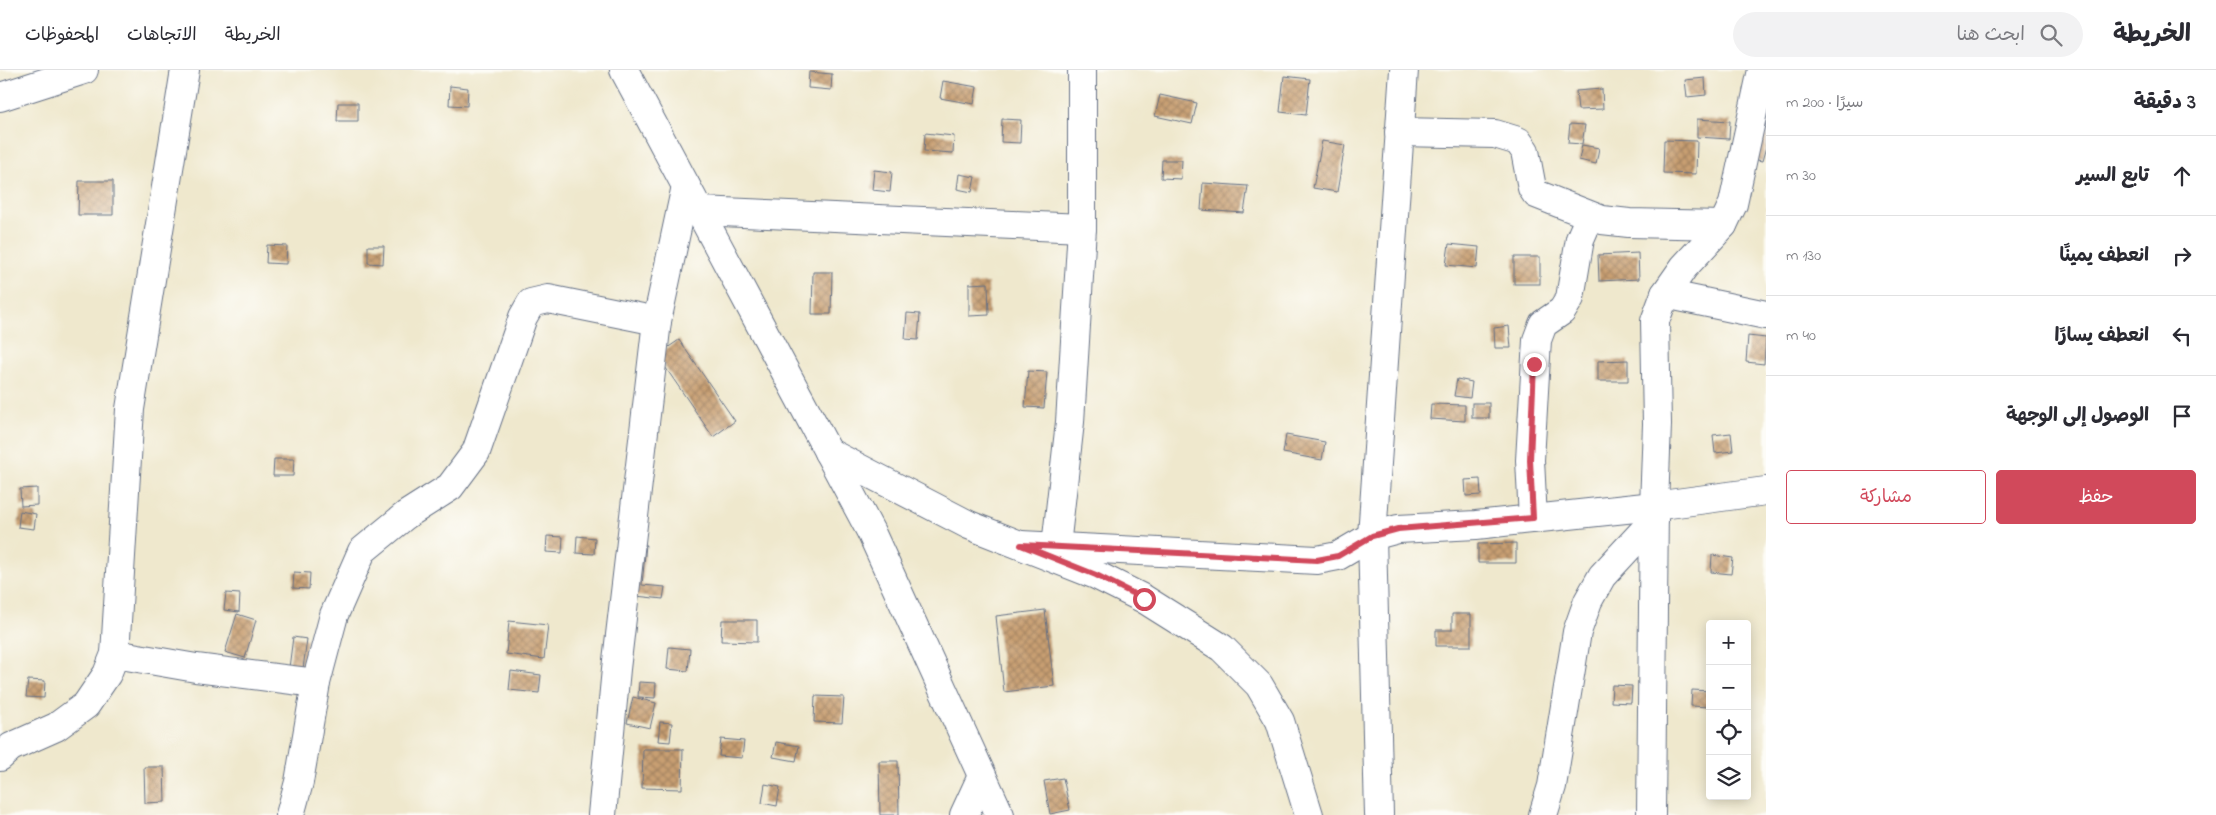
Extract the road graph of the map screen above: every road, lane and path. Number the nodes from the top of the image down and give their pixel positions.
1 (84, 70) edge
2 (184, 70) edge
3 (624, 70) edge
4 (1082, 70) edge
5 (1404, 70) edge
6 (1762, 70) edge
7 (0, 97) edge
8 (1400, 132) junction
9 (686, 186) junction
10 (700, 211) junction
11 (1590, 216) junction
12 (1723, 225) junction
13 (1082, 228) junction
14 (1665, 294) junction
15 (1766, 315) edge
16 (657, 321) junction
17 (828, 452) junction
18 (1766, 491) edge
19 (1654, 513) junction
20 (1533, 518) junction
21 (1372, 536) junction
22 (1021, 545) junction
23 (1056, 546) junction
24 (115, 654) junction
25 (316, 683) junction
26 (0, 757) edge
27 (982, 776) junction
28 (290, 815) edge
29 (602, 815) edge
30 (964, 815) edge
31 (1000, 815) edge
32 (1309, 815) edge
33 (1379, 815) edge
34 (1543, 815) edge
35 (1652, 815) edge

1 - 7 street
2 - 24 street
3 - 9 street
4 - 13 street
5 - 8 street
6 - 12 street
8 - 11 street
8 - 21 street
9 - 10 street
9 - 16 street
10 - 13 street
10 - 17 street
11 - 12 street
11 - 20 street
12 - 14 street
13 - 23 street
14 - 15 street
14 - 19 street
16 - 25 street
16 - 29 street
17 - 22 street
17 - 27 street
18 - 19 street
19 - 20 street
19 - 34 street
19 - 35 street
20 - 21 street
21 - 23 street
21 - 33 street
22 - 23 street
22 - 32 street
24 - 25 street
24 - 26 street
25 - 28 street
27 - 30 street
27 - 31 street

